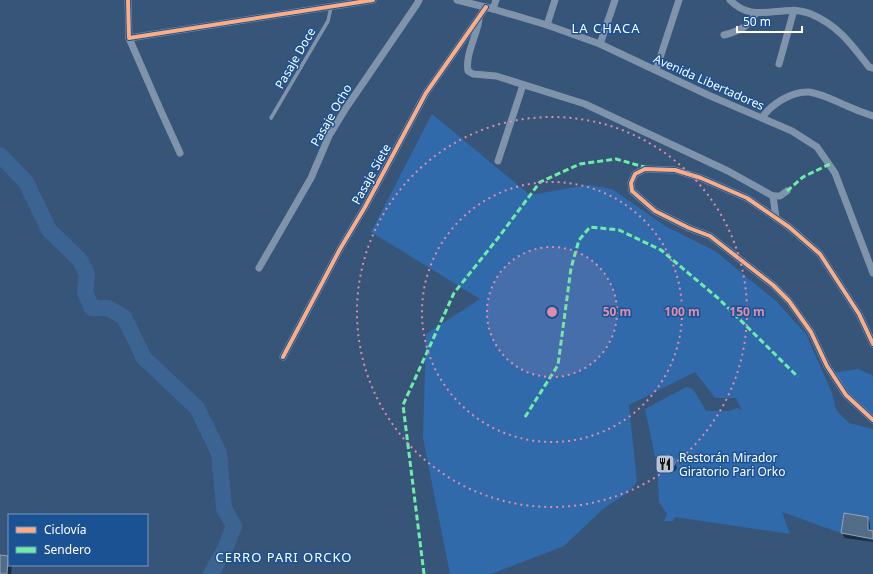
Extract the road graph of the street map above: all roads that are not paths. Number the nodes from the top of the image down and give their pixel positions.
1 (128, 0) edge
2 (373, 0) edge
3 (419, 0) edge
4 (457, 0) edge
5 (496, 0) edge
6 (555, 0) edge
7 (614, 0) edge
8 (679, 0) edge
9 (732, 1) edge
10 (331, 6) junction
11 (490, 8) junction
12 (794, 10) junction
13 (756, 14) junction
14 (479, 18) junction
15 (547, 25) junction
16 (724, 35) dead end
17 (129, 38) junction
18 (600, 44) junction
19 (779, 64) dead end
20 (656, 70) junction
21 (872, 70) edge
22 (523, 84) junction
23 (873, 116) edge
24 (271, 118) dead end
25 (762, 118) junction
26 (180, 153) dead end
27 (498, 161) dead end
28 (787, 191) dead end
29 (773, 196) junction
30 (776, 218) junction
31 (259, 268) dead end
32 (873, 273) edge
33 (873, 344) edge
34 (283, 357) dead end
35 (873, 420) edge

1 - 17 street
2 - 10 street
3 - 31 street, Pasaje Ocho
4 - 11 street, Avenida Libertadores
5 - 11 street, Pasaje Siete
6 - 15 street
7 - 18 street
8 - 20 street
9 - 13 street
10 - 17 street
10 - 24 lane, Pasaje Doce
11 - 14 street, Pasaje Siete
11 - 15 street, Avenida Libertadores
12 - 13 street
12 - 19 street
12 - 21 street
13 - 16 street
14 - 22 street
14 - 34 street, Pasaje Siete
15 - 18 street, Avenida Libertadores
17 - 26 street
18 - 20 street, Avenida Libertadores
20 - 25 street, Avenida Libertadores
22 - 27 street
22 - 29 street
23 - 25 street
25 - 32 street, Avenida Libertadores
28 - 29 street
29 - 30 street
30 - 33 street
30 - 35 street

